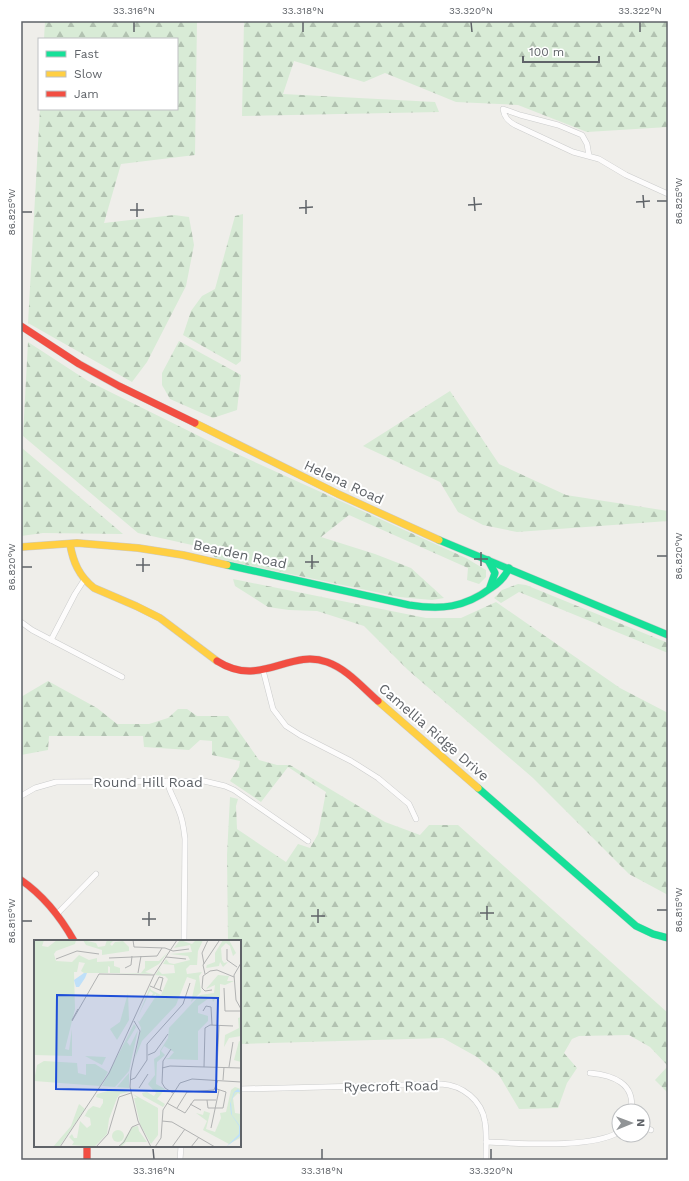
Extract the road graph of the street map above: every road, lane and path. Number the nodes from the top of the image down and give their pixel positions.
1 (589, 156) junction
2 (668, 194) edge
3 (21, 326) edge
4 (70, 544) junction
5 (21, 547) edge
6 (488, 560) junction
7 (509, 568) junction
8 (84, 580) junction
9 (488, 591) junction
10 (21, 622) edge
11 (668, 636) edge
12 (52, 640) junction
13 (263, 670) junction
14 (122, 677) dead end
15 (167, 781) junction
16 (21, 796) edge
17 (416, 818) dead end
18 (308, 841) dead end
19 (96, 874) dead end
20 (21, 880) edge
21 (57, 914) junction
22 (668, 938) edge
23 (73, 940) edge
24 (184, 940) edge
25 (590, 1073) dead end
26 (241, 1089) edge
27 (630, 1103) edge
28 (611, 1135) edge
29 (486, 1142) junction
30 (87, 1147) edge
31 (181, 1147) edge
32 (87, 1160) edge
33 (180, 1160) edge
34 (486, 1160) edge

1 - 1 street
1 - 2 street
3 - 6 street, Helena Road
4 - 5 street, Bearden Road
4 - 8 street
4 - 9 street, Bearden Road
6 - 7 street, Helena Road
6 - 9 street
7 - 9 street, Bearden Road
7 - 11 street, Helena Road
8 - 12 street
8 - 13 street, Camellia Ridge Drive
10 - 12 street
12 - 14 street
13 - 17 street
13 - 22 street, Camellia Ridge Drive
15 - 16 street, Round Hill Road
15 - 18 street, Round Hill Road
15 - 24 street
19 - 21 street
20 - 21 street
21 - 23 street
25 - 27 street
26 - 29 street, Ryecroft Road
28 - 29 street
29 - 34 street, Ryecroft Road
30 - 32 street
31 - 33 street

